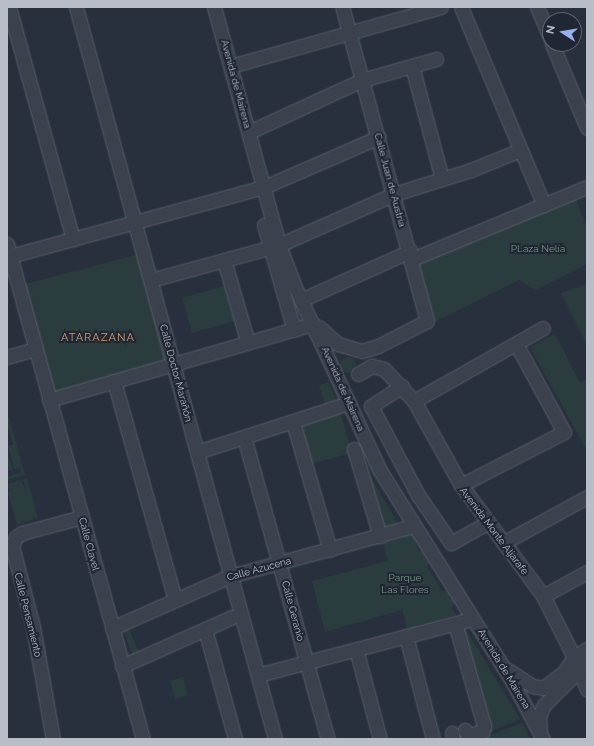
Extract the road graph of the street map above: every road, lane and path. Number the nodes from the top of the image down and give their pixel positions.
1 (9, 7) edge
2 (76, 7) edge
3 (214, 7) edge
4 (342, 7) edge
5 (441, 7) edge
6 (461, 7) edge
7 (537, 7) edge
8 (417, 11) edge
9 (542, 19) edge
10 (350, 34) junction
11 (555, 52) edge
12 (436, 59) dead end
13 (231, 66) junction
14 (412, 66) junction
15 (362, 80) junction
16 (587, 128) edge
17 (249, 132) junction
18 (379, 137) junction
19 (520, 150) junction
20 (442, 179) junction
21 (264, 187) junction
22 (587, 187) edge
23 (394, 194) junction
24 (544, 205) junction
25 (134, 223) junction
26 (264, 225) dead end
27 (73, 239) junction
28 (274, 246) junction
29 (9, 250) edge
30 (411, 255) junction
31 (224, 260) junction
32 (151, 280) junction
33 (301, 300) junction
34 (311, 318) junction
35 (544, 328) dead end
36 (294, 330) junction
37 (396, 337) junction
38 (248, 343) junction
39 (516, 344) junction
40 (35, 349) junction
41 (355, 351) junction
42 (384, 356) junction
43 (7, 357) edge
44 (332, 363) junction
45 (174, 364) junction
46 (363, 370) junction
47 (338, 378) junction
48 (114, 381) junction
49 (398, 382) junction
50 (49, 400) junction
51 (414, 401) junction
52 (349, 403) junction
53 (293, 422) junction
54 (244, 437) junction
55 (354, 449) dead end
56 (197, 452) junction
57 (461, 486) junction
58 (587, 497) edge
59 (82, 517) junction
60 (487, 523) junction
61 (412, 526) junction
62 (380, 536) junction
63 (503, 543) junction
64 (330, 550) junction
65 (280, 563) junction
66 (587, 572) edge
67 (230, 576) junction
68 (543, 596) junction
69 (175, 600) junction
70 (232, 617) dead end
71 (472, 618) junction
72 (455, 623) junction
73 (112, 628) junction
74 (205, 629) junction
75 (406, 636) junction
76 (356, 649) junction
77 (587, 649) edge
78 (494, 653) junction
79 (306, 663) junction
80 (580, 663) edge
81 (122, 666) junction
82 (258, 675) junction
83 (549, 685) junction
84 (587, 689) edge
85 (465, 730) dead end
86 (539, 731) edge
87 (53, 739) edge
88 (143, 739) edge
89 (236, 739) edge
90 (275, 739) edge
91 (328, 739) edge
92 (380, 739) edge
93 (434, 739) edge

1 - 27 street
2 - 25 street, Calle Doctor Marañón
3 - 13 street, Avenida de Mairena
4 - 10 street, Calle Juan de Austria
5 - 8 street
6 - 19 street
7 - 9 street
8 - 10 street
10 - 13 street
10 - 15 street, Calle Juan de Austria
11 - 16 street
12 - 14 street
13 - 17 street, Avenida de Mairena
14 - 15 street
14 - 20 street
15 - 17 street
15 - 18 street, Calle Juan de Austria
17 - 21 street, Avenida de Mairena
18 - 21 street
18 - 23 street, Calle Juan de Austria
19 - 20 street
19 - 24 street
20 - 23 street
21 - 25 street
21 - 28 street, Avenida de Mairena
22 - 24 street
23 - 28 street
23 - 30 street, Calle Juan de Austria
24 - 30 street
25 - 27 street
25 - 32 street, Calle Doctor Marañón
26 - 28 street
27 - 29 street
28 - 31 street
28 - 33 street, Avenida de Mairena
28 - 36 street
29 - 40 street, Calle Clavel
30 - 33 street
30 - 37 street, Calle Juan de Austria
31 - 32 street
31 - 38 street
32 - 45 street, Calle Doctor Marañón
33 - 34 street, Avenida de Mairena
34 - 36 street
34 - 41 street
34 - 44 street, Avenida de Mairena
35 - 39 street
36 - 38 street
37 - 41 street, Calle Juan de Austria
37 - 42 street
38 - 45 street
39 - 51 street
39 - 57 street
40 - 43 street
40 - 50 street, Calle Clavel
41 - 42 street
41 - 44 street
41 - 46 street
42 - 46 street
42 - 49 street
44 - 47 street, Avenida de Mairena
45 - 48 street
45 - 56 street, Calle Doctor Marañón
46 - 47 street
46 - 49 street
47 - 52 street, Avenida de Mairena
48 - 50 street
48 - 69 street
49 - 51 street, Avenida Monte Aljarafe
49 - 60 street
50 - 59 street, Calle Clavel
51 - 57 street, Avenida Monte Aljarafe
52 - 53 street
52 - 61 street, Avenida de Mairena
53 - 54 street
53 - 64 street
54 - 56 street
54 - 65 street, Calle Geranio
55 - 62 street
56 - 67 street, Calle Doctor Marañón
57 - 60 street, Avenida Monte Aljarafe
58 - 63 street
59 - 73 street, Calle Clavel
59 - 87 street, Calle Pensamiento
60 - 63 street, Avenida Monte Aljarafe
61 - 62 street, Calle Azucena
61 - 71 street, Avenida de Mairena
62 - 64 street, Calle Azucena
63 - 68 street, Avenida Monte Aljarafe
64 - 65 street, Calle Azucena
65 - 67 street, Calle Azucena
65 - 79 street, Calle Geranio
66 - 68 street
67 - 69 street, Calle Azucena
67 - 82 street, Calle Doctor Marañón
68 - 80 street, Avenida Monte Aljarafe
69 - 73 street, Calle Azucena
70 - 74 street
71 - 72 street
71 - 78 street, Avenida de Mairena
72 - 75 street
72 - 85 street
73 - 81 street, Calle Clavel
74 - 81 street
74 - 89 street
75 - 76 street
75 - 93 street
76 - 79 street
76 - 92 street
77 - 80 street
78 - 83 street
78 - 86 street, Avenida de Mairena
79 - 82 street
79 - 91 street, Calle Geranio
80 - 83 street
80 - 84 street, Avenida Monte Aljarafe
80 - 86 street
81 - 88 street, Calle Clavel
82 - 90 street, Calle Doctor Marañón
83 - 86 street

